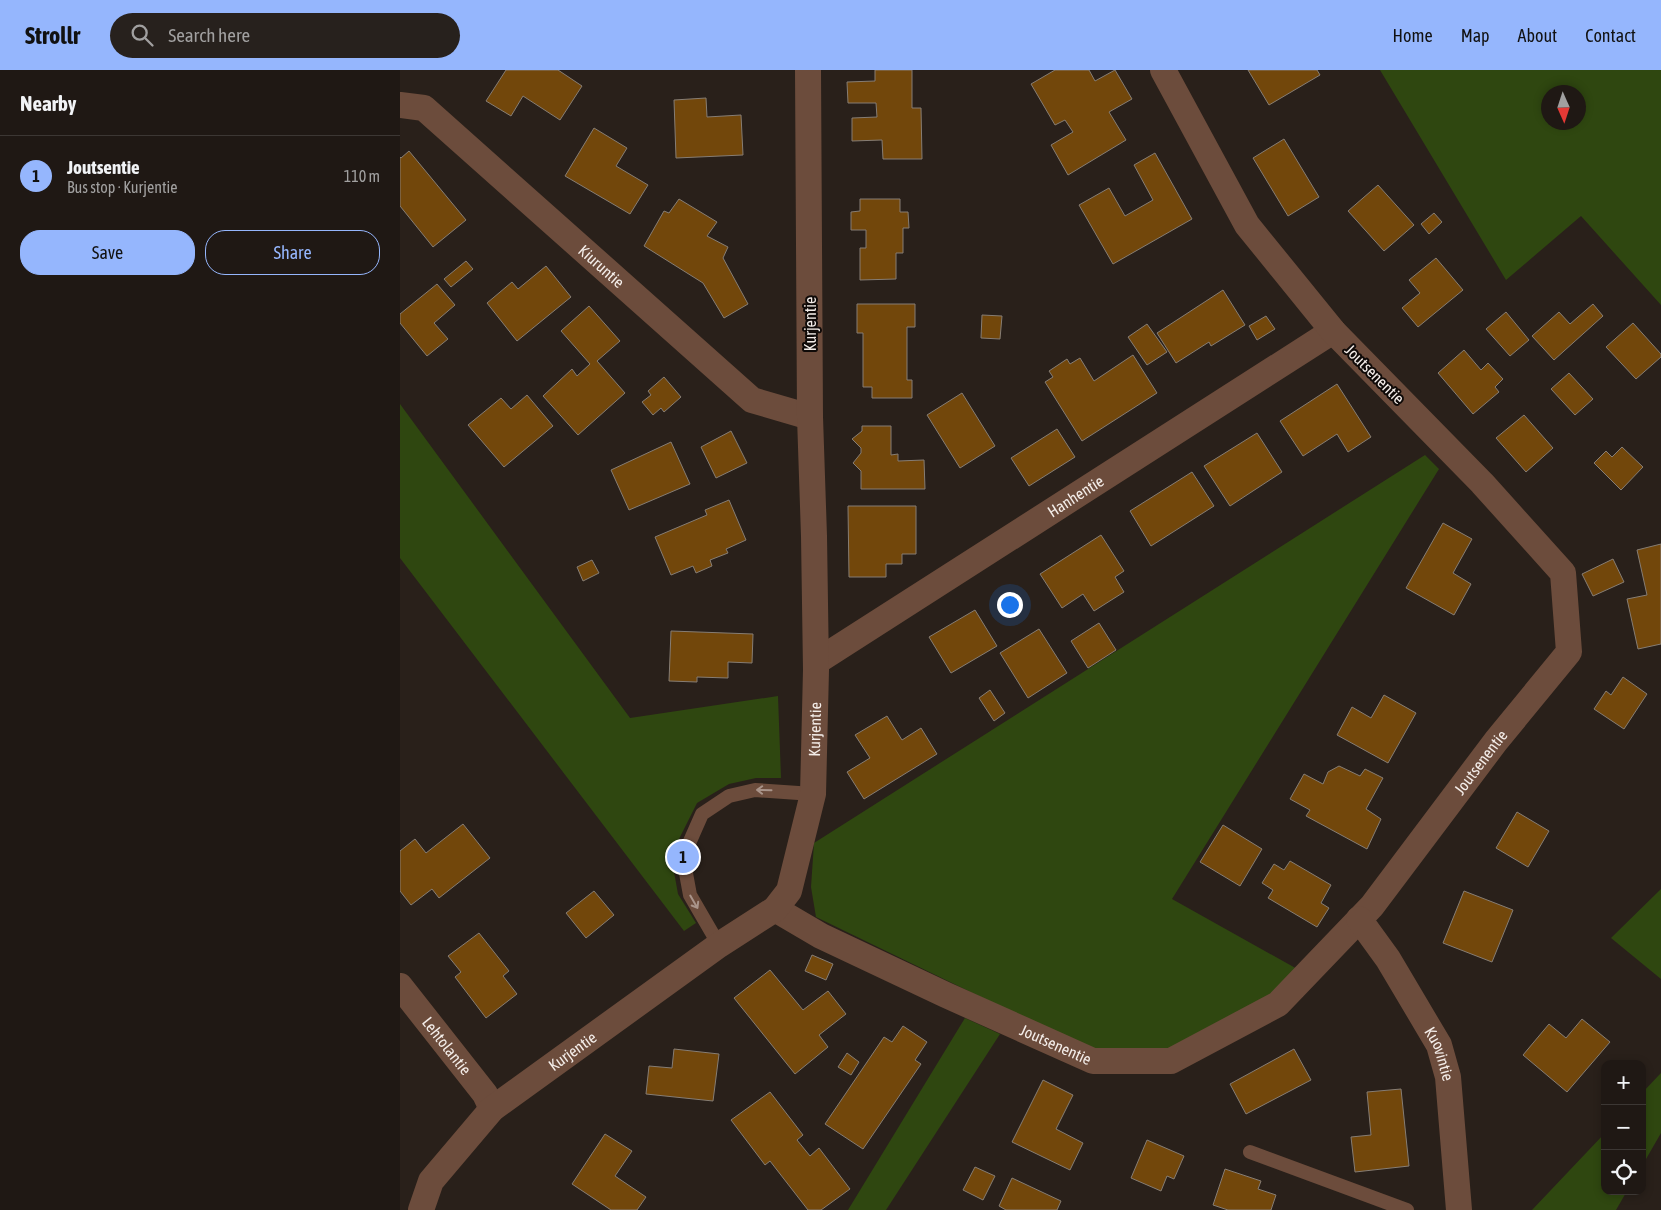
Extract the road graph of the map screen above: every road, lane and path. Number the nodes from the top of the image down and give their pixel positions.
1 (808, 70) edge
2 (1162, 70) edge
3 (400, 105) edge
4 (1333, 331) junction
5 (810, 417) junction
6 (816, 662) junction
7 (813, 794) junction
8 (775, 909) junction
9 (1359, 919) junction
10 (720, 945) junction
11 (400, 986) edge
12 (492, 1109) junction
13 (1250, 1152) dead end
14 (421, 1210) edge
15 (1407, 1210) edge
16 (1459, 1210) edge

1 - 5 street, Kurjentie
2 - 4 street, Joutsenentie
3 - 5 street, Kiuruntie
4 - 6 street, Hanhentie
4 - 9 street, Joutsenentie
5 - 6 street, Kurjentie
6 - 7 street, Kurjentie
7 - 8 street, Kurjentie
7 -> 10 lane
8 - 9 street, Joutsenentie
8 - 10 street, Kurjentie
9 - 16 street, Kuovintie
10 - 12 street, Kurjentie
11 - 12 street, Lehtolantie
12 - 14 street, Kurjentie
13 - 15 lane

